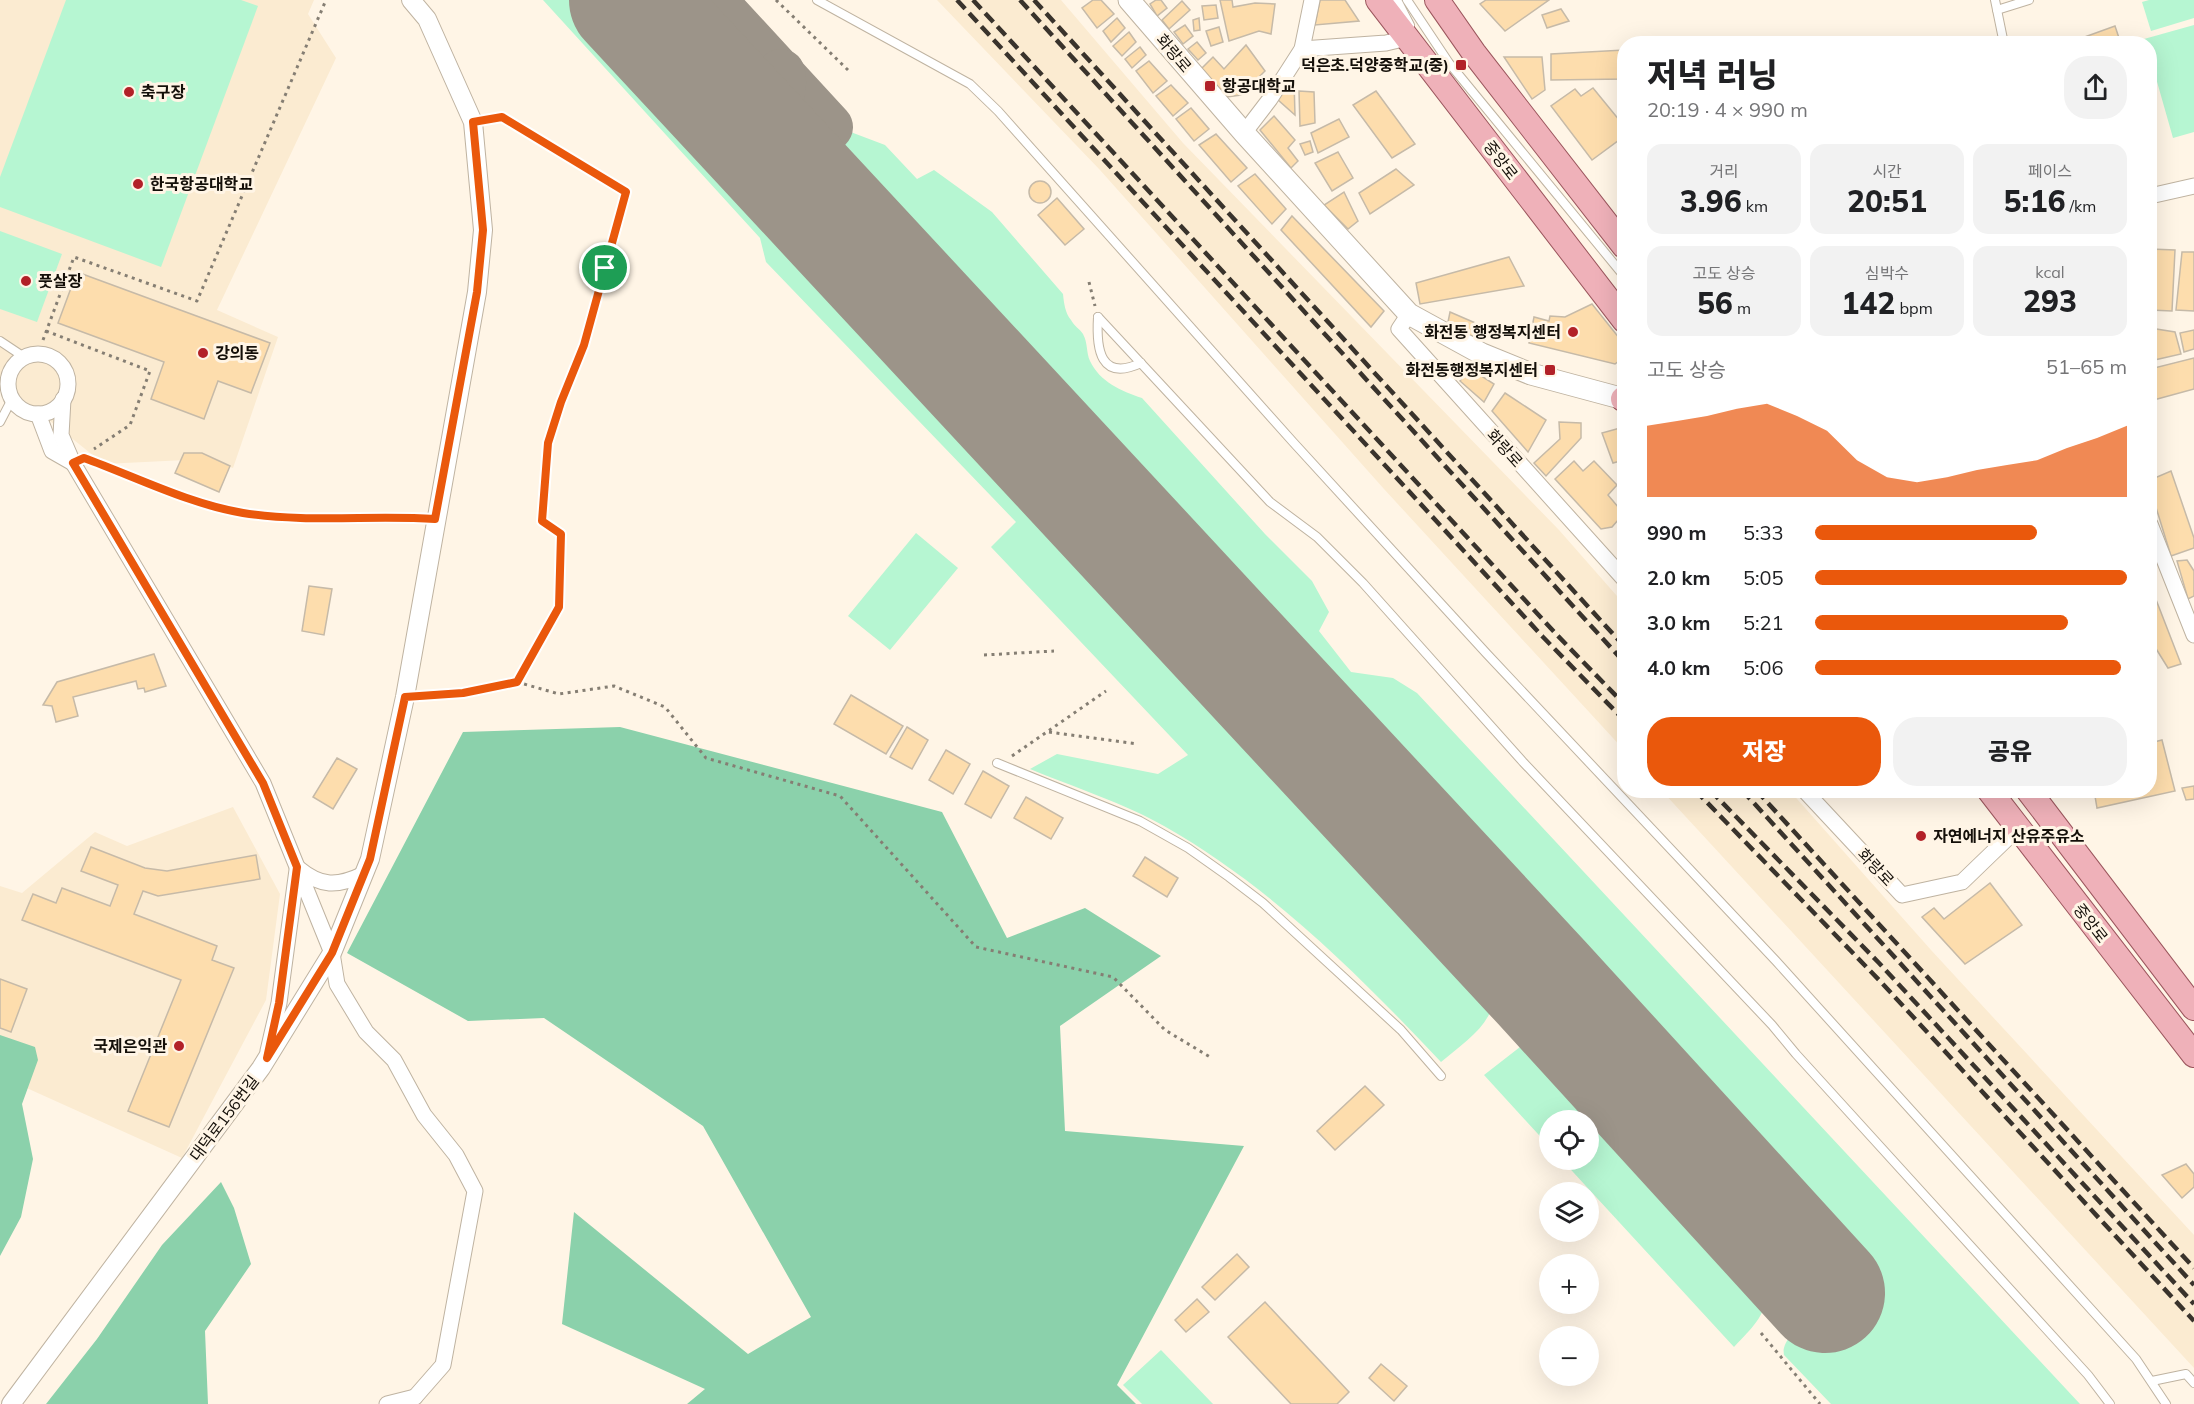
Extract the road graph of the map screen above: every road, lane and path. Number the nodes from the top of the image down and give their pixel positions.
1 (326, 0) edge
2 (411, 0) edge
3 (776, 0) edge
4 (1129, 0) edge
5 (1312, 0) edge
6 (1378, 0) edge
7 (1397, 0) edge
8 (1407, 0) edge
9 (1437, 0) edge
10 (1995, 0) edge
11 (2029, 0) edge
12 (820, 2) edge
13 (1997, 10) junction
14 (2002, 36) edge
15 (1407, 38) junction
16 (1302, 49) junction
17 (848, 70) dead end
18 (1444, 85) junction
19 (473, 122) junction
20 (1244, 133) junction
21 (2194, 186) edge
22 (2157, 194) edge
23 (1617, 237) edge
24 (1617, 267) edge
25 (1089, 282) dead end
26 (1617, 311) edge
27 (1409, 314) junction
28 (1098, 317) junction
29 (46, 331) junction
30 (43, 340) dead end
31 (0, 341) edge
32 (24, 357) junction
33 (1141, 363) junction
34 (1617, 396) edge
35 (12, 399) junction
36 (63, 399) junction
37 (38, 414) junction
38 (0, 422) edge
39 (73, 463) junction
40 (435, 519) junction
41 (2157, 542) edge
42 (1617, 571) edge
43 (2194, 635) edge
44 (1054, 651) dead end
45 (984, 655) dead end
46 (517, 682) junction
47 (1106, 691) dead end
48 (405, 697) junction
49 (1047, 732) junction
50 (1138, 744) dead end
51 (999, 763) joint
52 (1617, 792) edge
53 (1623, 798) edge
54 (1811, 798) edge
55 (1995, 798) edge
56 (2034, 798) edge
57 (2018, 828) junction
58 (297, 867) junction
59 (364, 874) junction
60 (332, 953) junction
61 (2194, 1008) edge
62 (2194, 1055) edge
63 (1210, 1057) dead end
64 (267, 1058) junction
65 (1441, 1076) dead end
66 (1761, 1333) dead end
67 (2152, 1381) junction
68 (2194, 1383) edge
69 (416, 1400) edge
70 (10, 1404) edge
71 (387, 1404) edge
72 (1821, 1404) edge
73 (2110, 1404) edge
74 (2166, 1404) edge

1 - 29 path
2 - 19 street, 대덕로156번길
3 - 17 path
4 - 20 main road, 화랑로
5 - 16 street
6 - 15 main road, 중앙로
7 - 18 lane
8 - 24 lane
9 - 23 main road
10 - 13 lane
11 - 13 lane
12 - 52 lane
13 - 14 lane
15 - 16 street
15 - 18 main road, 중앙로
16 - 20 street
18 - 26 main road, 중앙로
19 - 40 street, 대덕로156번길
19 - 46 path
20 - 27 main road, 화랑로
21 - 22 street
25 - 28 path
27 - 34 main road, 화랑로
27 - 42 street, 화랑로
28 - 33 lane
28 - 33 lane
29 - 30 path
29 - 39 path
31 - 32 lane
32 - 35 street
32 - 36 street
33 - 73 lane
35 - 37 street
35 - 38 lane
36 - 37 street
36 - 39 street
37 - 39 street
39 - 40 lane
39 - 58 street
40 - 48 street, 대덕로156번길
41 - 43 street
44 - 45 path
46 - 48 path
46 - 63 path
47 - 49 path
48 - 59 street, 대덕로156번길
49 - 50 path
49 - 51 path
51 - 65 lane
53 - 67 lane
54 - 57 street, 화랑로
55 - 57 main road, 중앙로
56 - 61 main road, 중앙로
57 - 62 main road, 중앙로
58 - 59 street
58 - 60 street
58 - 64 street
59 - 60 street, 대덕로156번길
60 - 64 street, 대덕로156번길
60 - 69 street
64 - 70 street, 대덕로156번길
66 - 72 path
67 - 68 lane
67 - 74 lane
69 - 71 street

